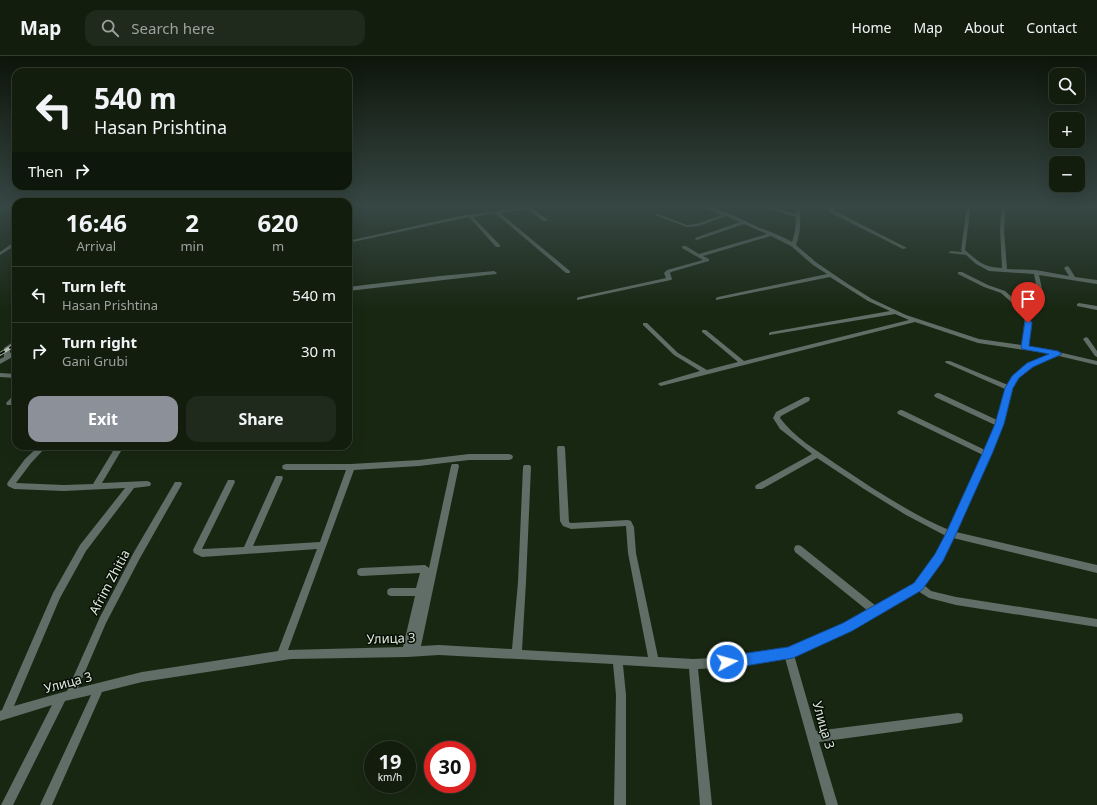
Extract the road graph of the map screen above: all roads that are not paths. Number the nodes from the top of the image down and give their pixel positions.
1 (492, 240) edge
2 (530, 240) edge
3 (752, 240) edge
4 (783, 240) edge
5 (796, 240) edge
6 (889, 240) edge
7 (964, 240) edge
8 (1003, 240) edge
9 (12, 241) edge
10 (793, 245) junction
11 (12, 246) edge
12 (498, 246) dead end
13 (684, 247) dead end
14 (905, 248) dead end
15 (0, 249) edge
16 (951, 252) dead end
17 (0, 254) edge
18 (966, 254) junction
19 (700, 255) junction
20 (1068, 268) dead end
21 (1005, 270) junction
22 (568, 272) dead end
23 (1036, 272) junction
24 (960, 273) dead end
25 (494, 274) dead end
26 (830, 275) junction
27 (1073, 278) junction
28 (1097, 282) edge
29 (352, 289) edge
30 (579, 299) dead end
31 (718, 299) dead end
32 (1079, 305) dead end
33 (1097, 308) edge
34 (1030, 310) junction
35 (896, 312) junction
36 (914, 320) junction
37 (645, 324) dead end
38 (704, 331) dead end
39 (771, 334) dead end
40 (1086, 339) dead end
41 (12, 345) edge
42 (1025, 347) junction
43 (1058, 354) junction
44 (12, 355) edge
45 (1097, 355) edge
46 (7, 358) junction
47 (0, 362) edge
48 (948, 362) dead end
49 (743, 363) junction
50 (1097, 363) edge
51 (706, 372) junction
52 (0, 375) edge
53 (12, 376) edge
54 (661, 384) dead end
55 (1009, 388) junction
56 (937, 395) dead end
57 (807, 399) dead end
58 (12, 401) edge
59 (9, 403) dead end
60 (900, 412) dead end
61 (999, 424) junction
62 (561, 448) dead end
63 (39, 450) edge
64 (118, 450) edge
65 (987, 454) junction
66 (817, 455) junction
67 (509, 457) dead end
68 (351, 466) junction
69 (456, 466) dead end
70 (286, 467) dead end
71 (527, 468) dead end
72 (279, 478) dead end
73 (231, 482) dead end
74 (148, 484) dead end
75 (178, 484) dead end
76 (132, 485) junction
77 (96, 486) junction
78 (759, 487) dead end
79 (951, 534) junction
80 (323, 545) junction
81 (798, 549) dead end
82 (247, 550) junction
83 (1097, 569) edge
84 (360, 572) dead end
85 (918, 586) junction
86 (391, 592) dead end
87 (421, 592) junction
88 (875, 611) junction
89 (1097, 623) edge
90 (411, 651) junction
91 (517, 653) junction
92 (788, 653) junction
93 (281, 656) junction
94 (618, 661) junction
95 (654, 662) junction
96 (693, 664) junction
97 (99, 688) junction
98 (66, 696) junction
99 (3, 715) edge
100 (958, 718) dead end
101 (813, 737) junction
102 (7, 805) edge
103 (46, 805) edge
104 (620, 805) edge
105 (706, 805) edge
106 (832, 805) edge

1 - 12 street
2 - 22 street
3 - 19 street
4 - 10 street
5 - 10 street
6 - 14 street
7 - 18 street
8 - 21 street
9 - 15 street
10 - 26 street
11 - 17 street
13 - 19 street
16 - 18 street
18 - 21 street
19 - 30 street
20 - 27 street
21 - 23 street
23 - 27 street
23 - 34 street
24 - 34 street
25 - 29 street
26 - 31 street
26 - 35 street
27 - 28 street
32 - 33 street
34 - 42 street
35 - 36 street
35 - 39 street
36 - 42 street
36 - 49 street
37 - 51 street
38 - 49 street
40 - 45 street
41 - 46 street
42 - 43 street
43 - 50 street
43 - 55 street, Улица 3
44 - 46 street
46 - 47 street
48 - 55 street
49 - 51 street
51 - 54 street
52 - 53 street
55 - 61 street, Улица 3
56 - 61 street
57 - 66 street
58 - 59 street
60 - 65 street
61 - 65 street, Улица 3
62 - 95 street
63 - 77 street
64 - 77 street
65 - 79 street, Улица 3
66 - 78 street
66 - 79 street
67 - 68 street
68 - 70 street
68 - 80 street
69 - 90 street
71 - 91 street
72 - 82 street
73 - 82 street
74 - 76 street
75 - 98 street, Afrim Zhitia
76 - 77 street
76 - 99 street
79 - 83 street
79 - 85 street, Улица 3
80 - 82 street
80 - 93 street
81 - 88 street
84 - 87 street
85 - 88 street, Улица 3
85 - 89 street
86 - 87 street
87 - 90 street
88 - 92 street, Улица 3
90 - 91 street, Улица 3
90 - 93 street, Улица 3
91 - 94 street, Улица 3
92 - 96 street, Улица 3
92 - 101 street, Улица 3
93 - 97 street, Улица 3
94 - 95 street, Улица 3
94 - 104 street
95 - 96 street, Улица 3
96 - 105 street
97 - 98 street, Улица 3
97 - 103 street
98 - 99 street, Улица 3
98 - 102 street, Afrim Zhitia
100 - 101 street
101 - 106 street, Улица 3

